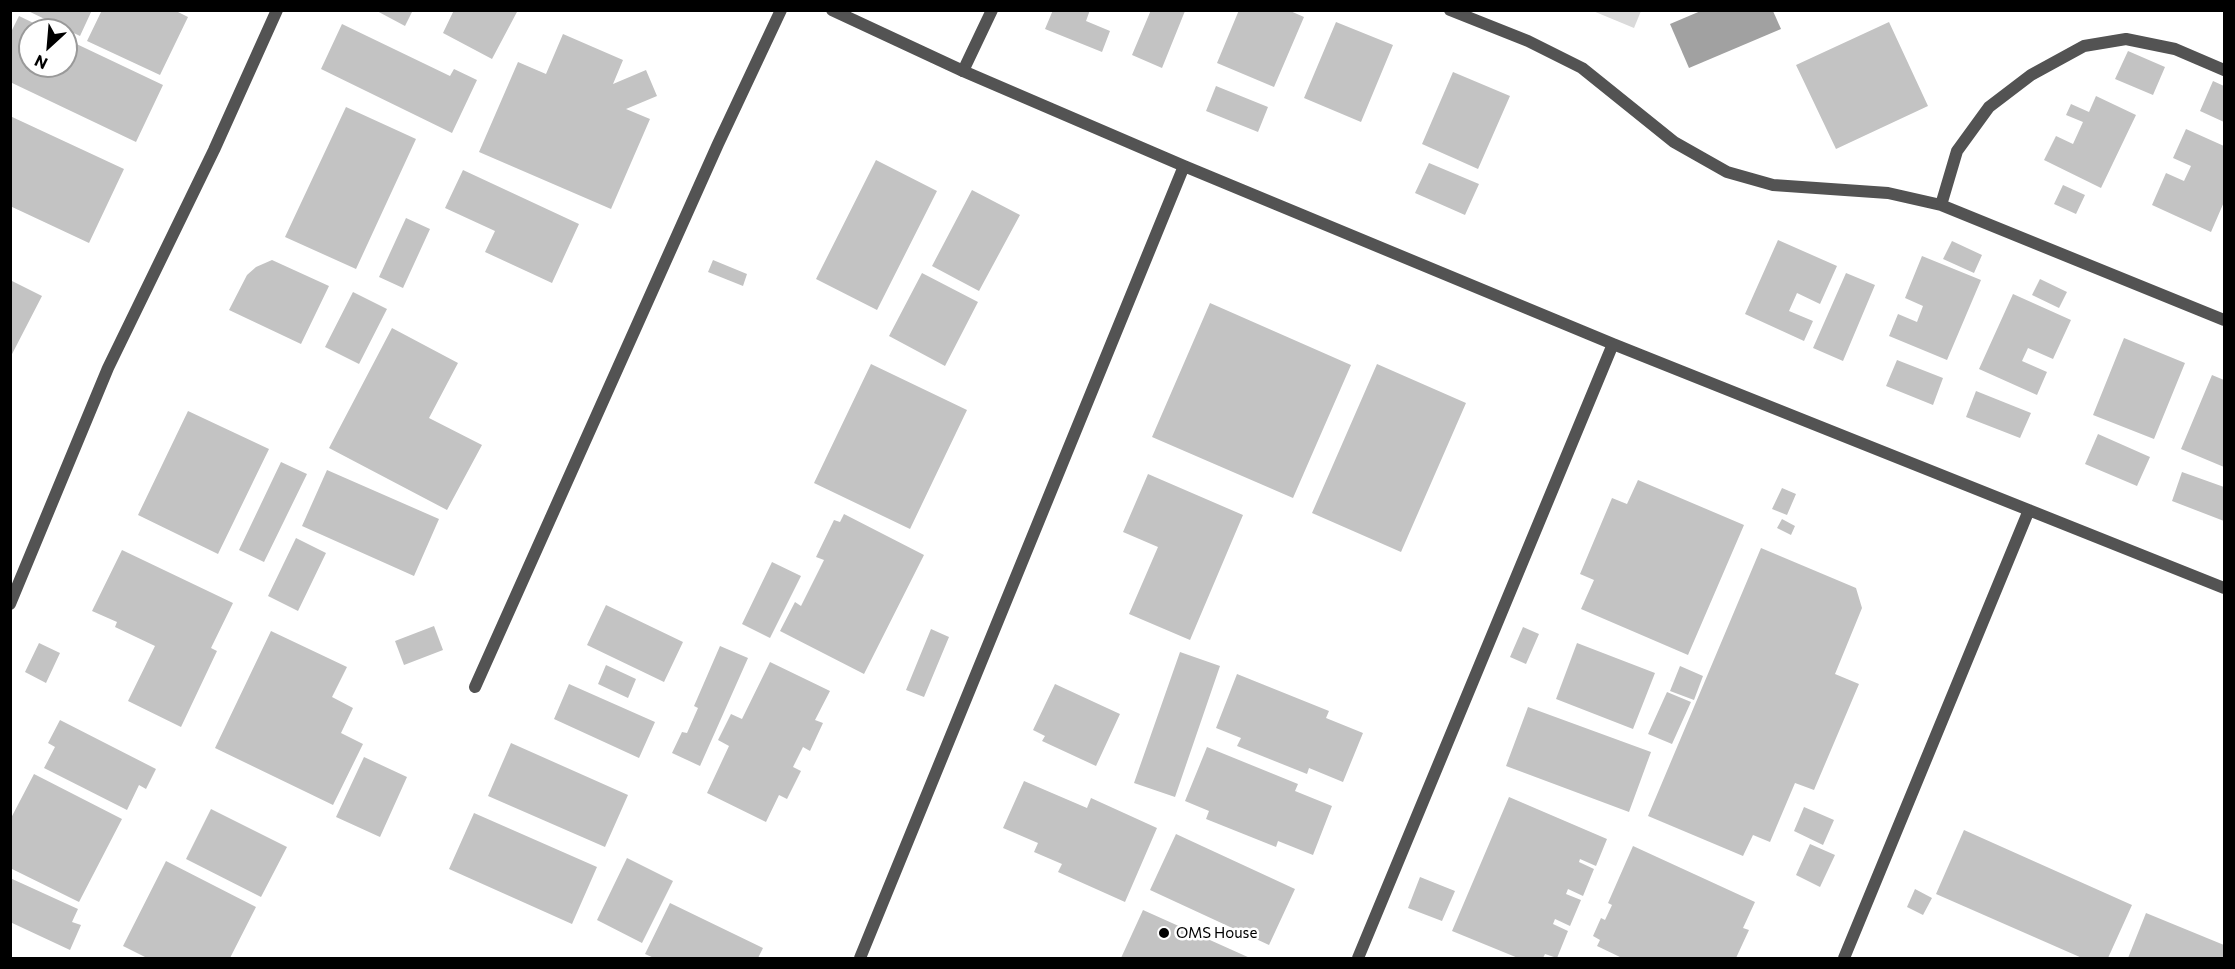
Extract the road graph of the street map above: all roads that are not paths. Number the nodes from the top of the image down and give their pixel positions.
1 (277, 10) edge
2 (781, 10) edge
3 (832, 10) edge
4 (992, 10) edge
5 (1450, 10) edge
6 (2224, 70) edge
7 (963, 71) junction
8 (1184, 166) junction
9 (1941, 205) junction
10 (2224, 320) edge
11 (1613, 344) junction
12 (2030, 510) junction
13 (2224, 588) edge
14 (10, 604) edge
15 (476, 687) dead end
16 (860, 958) edge
17 (1358, 958) edge
18 (1844, 958) edge

1 - 14 street
2 - 15 street
3 - 7 street
4 - 7 street
5 - 9 street
6 - 9 street
7 - 8 street
8 - 11 street
8 - 16 street
9 - 10 street
11 - 12 street
11 - 17 street
12 - 13 street
12 - 18 street

